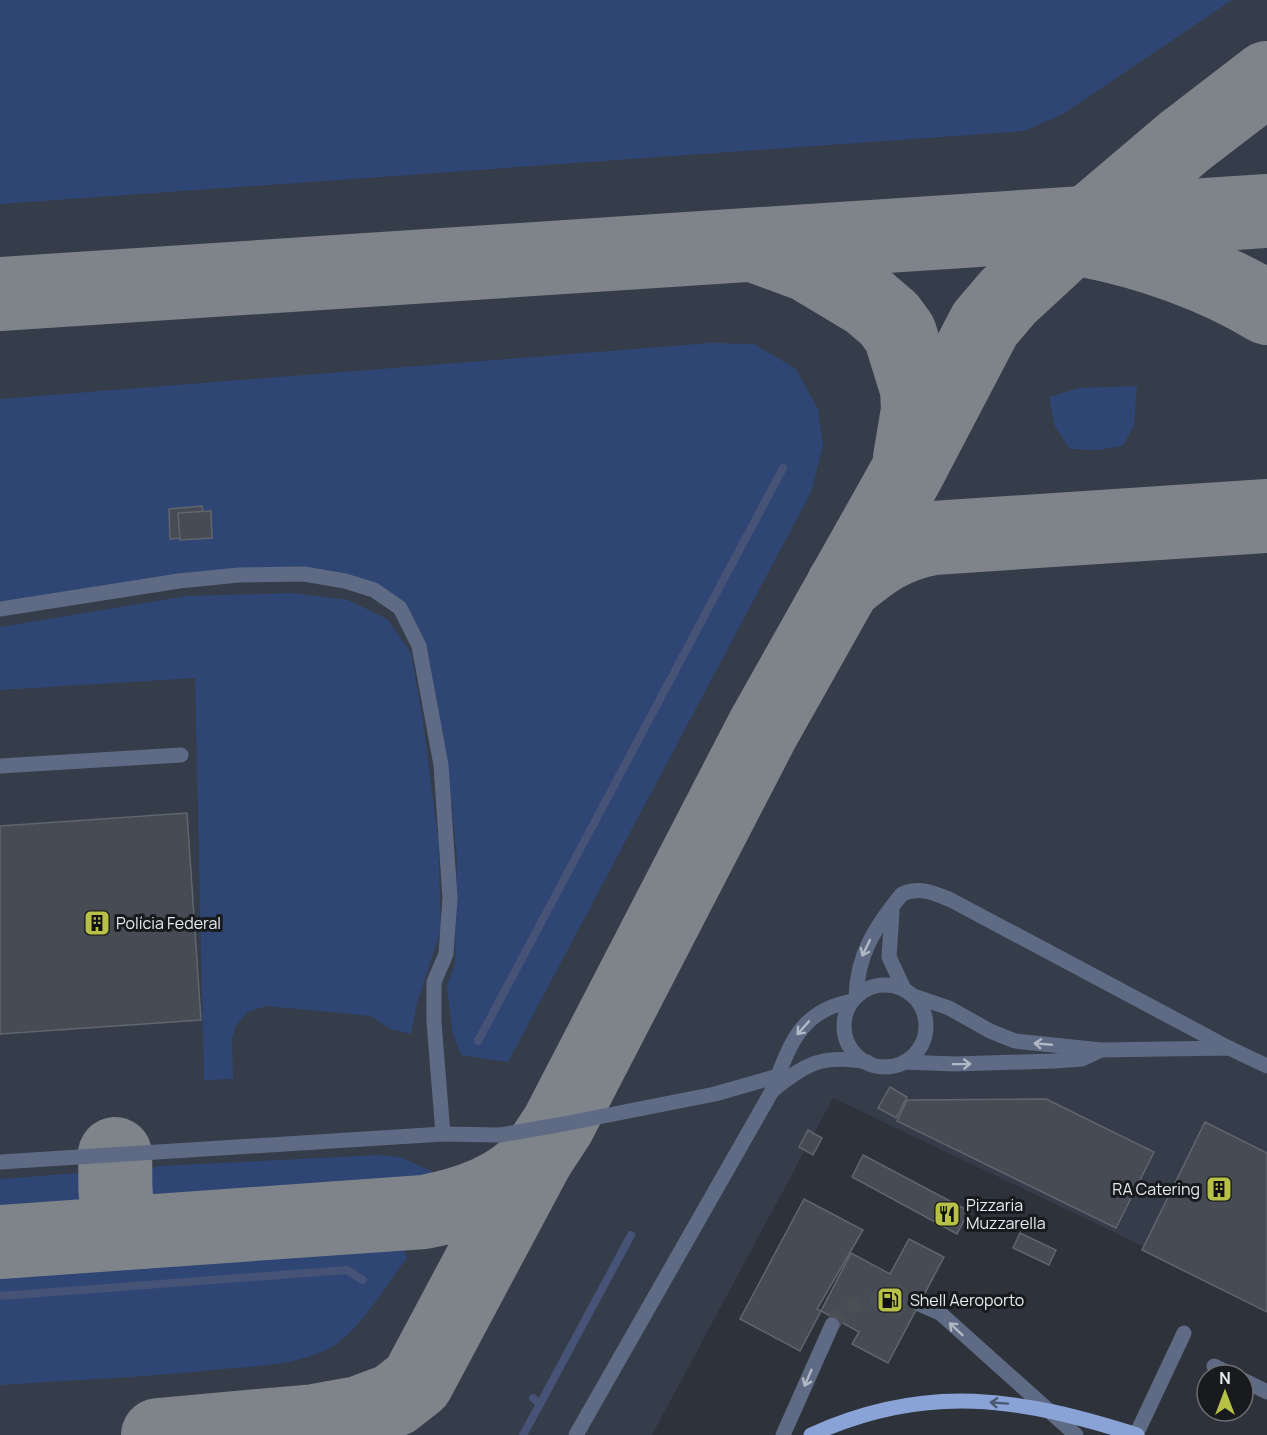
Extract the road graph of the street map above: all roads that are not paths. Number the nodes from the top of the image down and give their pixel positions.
1 (0, 609) edge
2 (182, 755) dead end
3 (0, 766) edge
4 (893, 906) junction
5 (909, 992) junction
6 (854, 999) junction
7 (1229, 1048) junction
8 (1101, 1050) junction
9 (867, 1062) junction
10 (904, 1062) junction
11 (1267, 1066) edge
12 (778, 1076) junction
13 (772, 1091) junction
14 (443, 1134) junction
15 (0, 1162) edge
16 (918, 1303) tunnel mouth
17 (832, 1325) tunnel mouth
18 (1184, 1333) dead end
19 (1047, 1409) junction
20 (576, 1435) edge
21 (783, 1435) edge
22 (811, 1435) edge
23 (1076, 1435) edge
24 (1137, 1435) edge

1 - 14 street
2 - 3 street
4 - 5 street
4 -> 6 street
4 - 7 street
5 - 6 street
8 -> 5 street
5 - 10 street
6 - 9 street
6 -> 12 street
7 - 8 street
7 - 11 street
10 -> 8 street
9 - 10 street
9 - 13 street
12 - 13 street
12 - 14 street
13 - 20 street
14 - 15 street
19 -> 16 street
17 -> 21 street
18 - 24 street
19 -> 22 main road
19 - 23 street
19 - 24 main road

